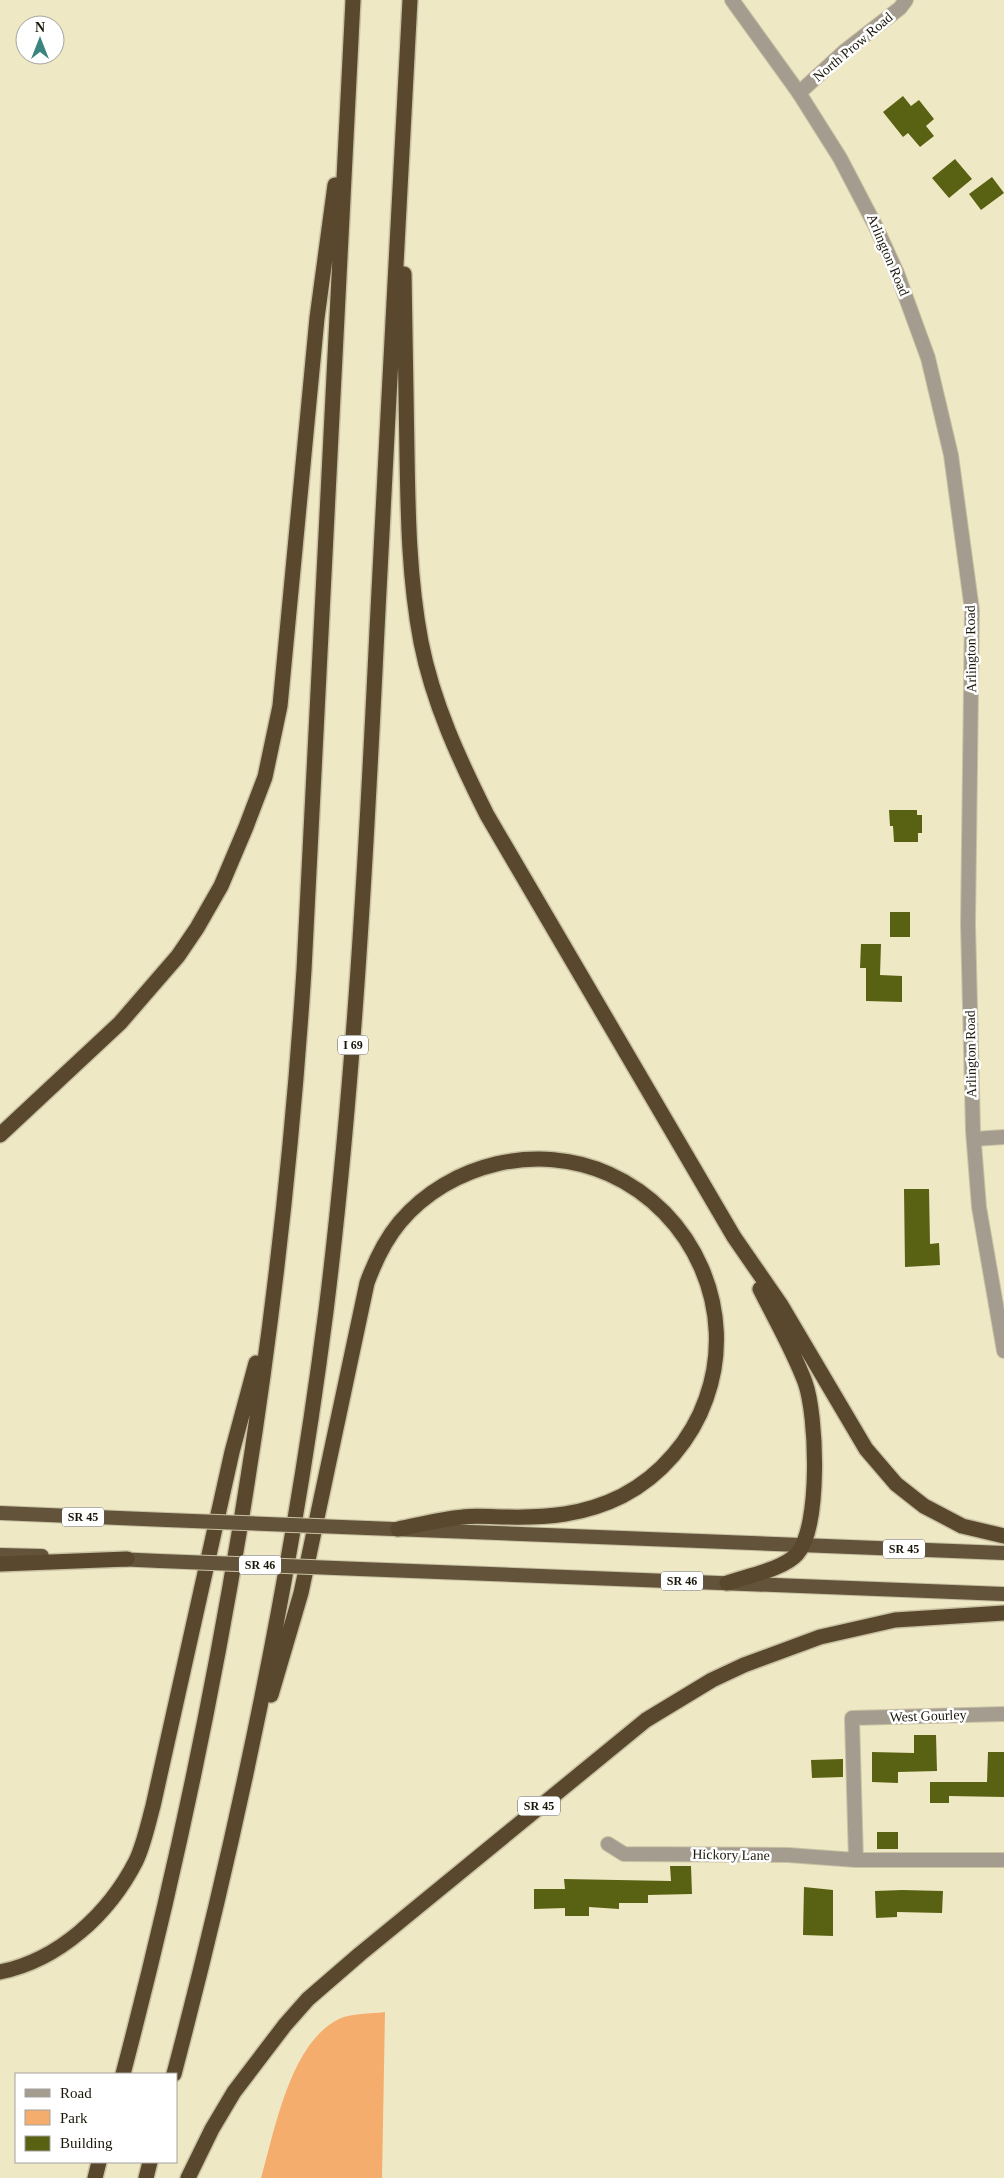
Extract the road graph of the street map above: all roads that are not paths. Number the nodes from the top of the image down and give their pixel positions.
1 (353, 0) edge
2 (410, 0) edge
3 (732, 0) edge
4 (906, 0) edge
5 (348, 87) junction
6 (799, 93) junction
7 (402, 134) junction
8 (0, 1135) edge
9 (1004, 1137) edge
10 (974, 1139) junction
11 (734, 1237) junction
12 (272, 1302) junction
13 (1004, 1351) edge
14 (0, 1513) edge
15 (398, 1529) junction
16 (1004, 1536) edge
17 (803, 1545) junction
18 (1004, 1553) edge
19 (0, 1555) edge
20 (127, 1560) junction
21 (0, 1564) edge
22 (727, 1583) junction
23 (1004, 1594) edge
24 (1004, 1613) edge
25 (1004, 1714) edge
26 (243, 1790) junction
27 (608, 1844) dead end
28 (856, 1860) junction
29 (1004, 1860) edge
30 (0, 1972) edge
31 (123, 2073) edge
32 (174, 2073) edge
33 (99, 2163) edge
34 (150, 2163) edge
35 (95, 2178) edge
36 (146, 2178) edge
37 (188, 2178) edge

1 - 5 highway
2 - 7 highway, I 69
3 - 6 street, Arlington Road
4 - 6 street, North Prow Road
5 - 8 highway
5 - 12 highway
6 - 10 street, Arlington Road
7 - 11 highway
7 - 26 highway, I 69
9 - 10 street
10 - 13 street, Arlington Road
11 - 16 highway
11 - 17 highway
12 - 30 highway
12 - 31 highway
14 - 15 highway, SR 45, bridge
15 - 17 highway, SR 45
15 - 26 highway
17 - 18 highway, SR 45
17 - 22 highway
19 - 20 highway, SR 46
20 - 21 highway
20 - 22 highway, SR 46, bridge
22 - 23 highway, SR 46
24 - 37 highway, SR 45
25 - 28 street, West Gourley
26 - 32 highway, I 69
27 - 28 street, Hickory Lane
28 - 29 street, Hickory Lane
33 - 35 highway
34 - 36 highway

